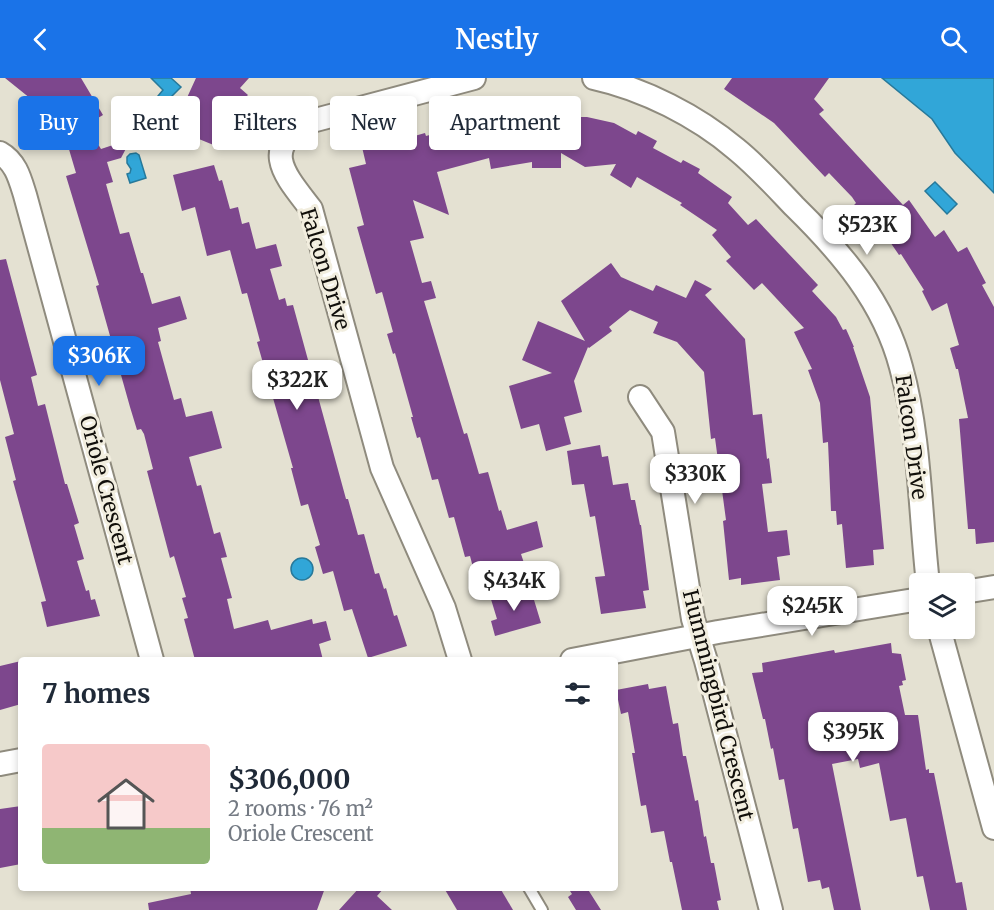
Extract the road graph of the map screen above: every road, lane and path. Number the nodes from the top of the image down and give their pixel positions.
1 (474, 78) edge
2 (594, 78) edge
3 (0, 153) edge
4 (640, 397) dead end
5 (927, 573) edge
6 (994, 587) edge
7 (975, 590) edge
8 (909, 601) edge
9 (698, 636) junction
10 (942, 639) edge
11 (151, 657) edge
12 (459, 657) edge
13 (588, 657) edge
14 (18, 761) edge
15 (0, 764) edge
16 (994, 828) edge
17 (531, 891) edge
18 (542, 910) edge
19 (771, 910) edge

1 - 12 street, Falcon Drive
2 - 5 street, Falcon Drive
3 - 11 street, Oriole Crescent
4 - 9 street, Hummingbird Crescent
6 - 7 street
8 - 9 street
9 - 13 street
9 - 19 street, Hummingbird Crescent
10 - 16 street
14 - 15 street
17 - 18 lane

